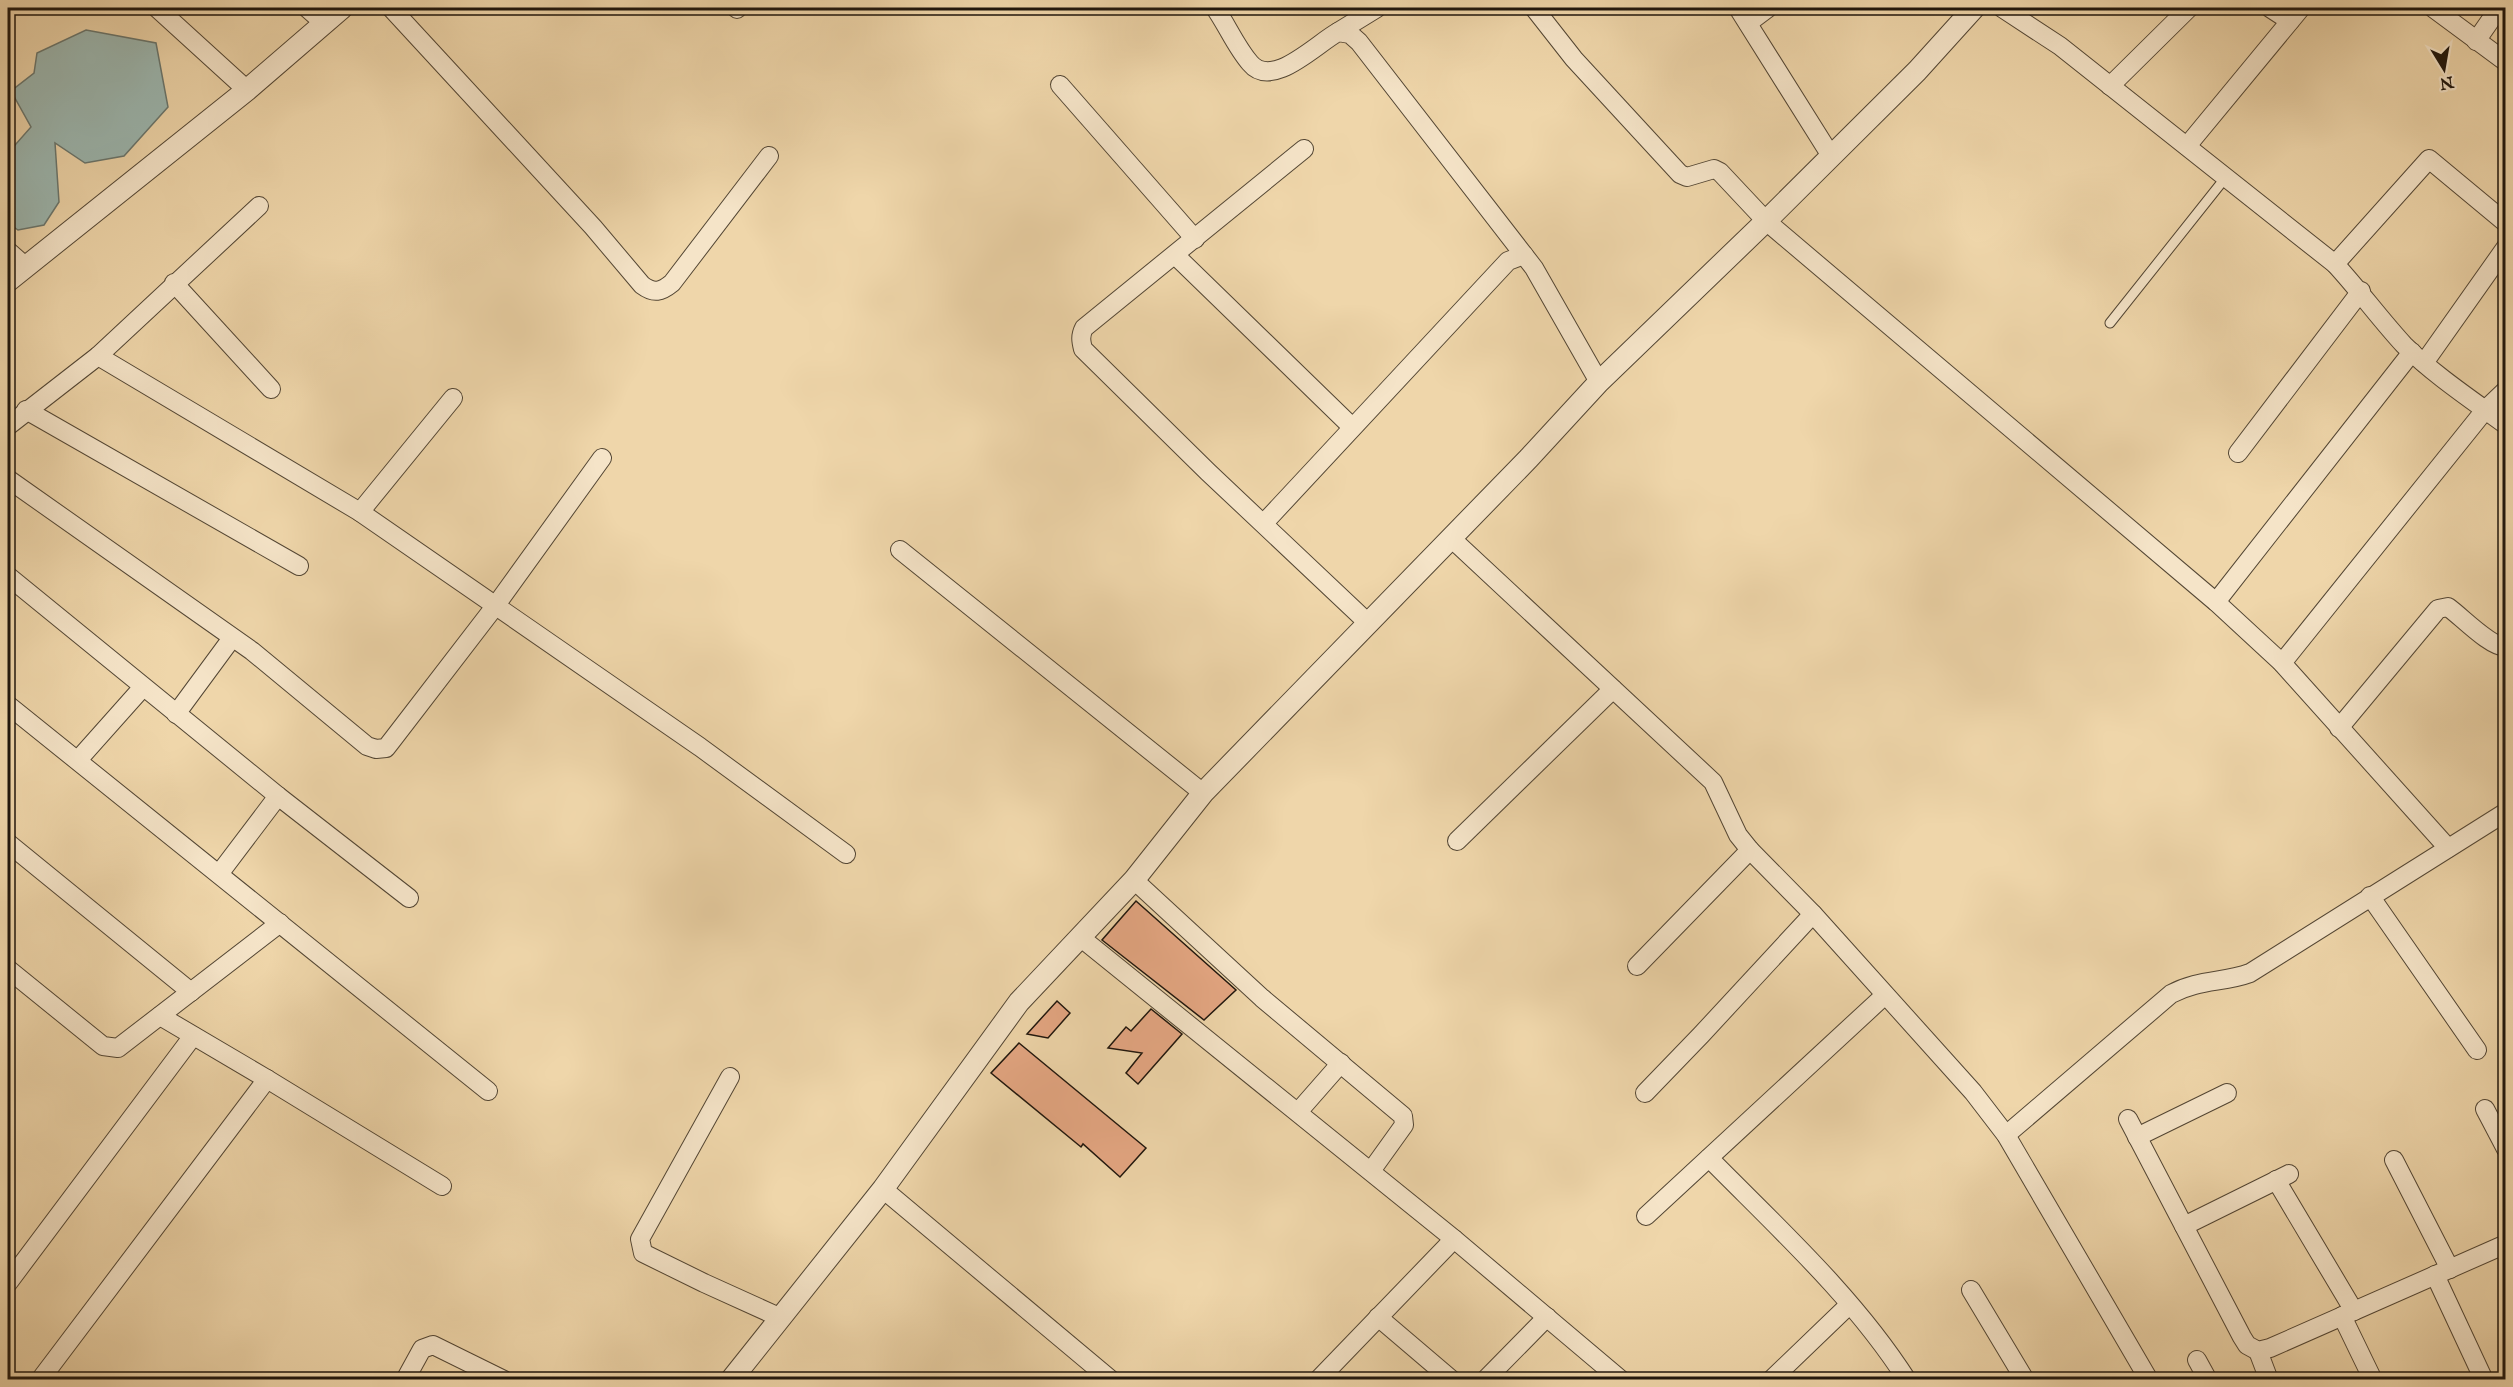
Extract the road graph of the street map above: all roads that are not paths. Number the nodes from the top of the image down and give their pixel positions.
1 (157, 8) edge
2 (307, 8) edge
3 (342, 8) edge
4 (391, 8) edge
5 (1215, 8) edge
6 (1377, 8) edge
7 (1534, 8) edge
8 (1738, 8) edge
9 (1768, 8) edge
10 (1974, 8) edge
11 (2002, 8) edge
12 (2189, 8) edge
13 (2270, 8) edge
14 (2433, 8) edge
15 (2499, 8) edge
16 (2295, 14) edge
17 (324, 23) junction
18 (1748, 23) junction
19 (1338, 33) junction
20 (2476, 41) junction
21 (2505, 62) edge
22 (1060, 85) dead end
23 (2110, 86) junction
24 (247, 90) junction
25 (2187, 146) junction
26 (1304, 149) dead end
27 (769, 156) dead end
28 (1832, 156) junction
29 (2226, 177) junction
30 (259, 206) dead end
31 (1766, 222) junction
32 (2505, 223) edge
33 (1195, 239) junction
34 (2505, 248) edge
35 (8, 250) edge
36 (1175, 255) junction
37 (1524, 255) junction
38 (2335, 264) junction
39 (25, 266) junction
40 (8, 281) edge
41 (174, 283) junction
42 (2361, 291) junction
43 (2110, 323) dead end
44 (98, 356) junction
45 (2418, 358) junction
46 (1599, 382) junction
47 (271, 388) dead end
48 (2505, 390) edge
49 (453, 398) dead end
50 (26, 410) junction
51 (2485, 410) junction
52 (2505, 425) edge
53 (8, 426) edge
54 (1352, 427) junction
55 (2238, 453) dead end
56 (602, 458) dead end
57 (8, 479) edge
58 (360, 512) junction
59 (1264, 523) junction
60 (1451, 538) junction
61 (900, 550) dead end
62 (299, 566) dead end
63 (8, 576) edge
64 (2216, 602) junction
65 (496, 605) junction
66 (1367, 622) junction
67 (232, 638) junction
68 (2505, 647) edge
69 (2283, 663) junction
70 (143, 687) junction
71 (1613, 689) junction
72 (8, 705) edge
73 (176, 714) junction
74 (2339, 728) junction
75 (78, 760) junction
76 (1203, 793) junction
77 (278, 796) junction
78 (2504, 817) edge
79 (1457, 842) dead end
80 (8, 843) edge
81 (2448, 848) junction
82 (1750, 850) junction
83 (846, 854) dead end
84 (219, 874) junction
85 (1134, 880) junction
86 (2370, 896) junction
87 (409, 898) dead end
88 (1813, 914) junction
89 (280, 923) junction
90 (1080, 937) junction
91 (1637, 966) dead end
92 (8, 969) edge
93 (191, 992) junction
94 (1885, 995) junction
95 (160, 1016) junction
96 (193, 1036) junction
97 (2477, 1050) dead end
98 (1341, 1063) junction
99 (730, 1077) dead end
100 (267, 1079) junction
101 (488, 1091) dead end
102 (1645, 1093) dead end
103 (2227, 1093) dead end
104 (2485, 1109) dead end
105 (1298, 1112) junction
106 (2128, 1119) dead end
107 (2006, 1135) junction
108 (2137, 1137) junction
109 (2505, 1149) edge
110 (1709, 1158) junction
111 (2394, 1160) dead end
112 (1371, 1171) junction
113 (442, 1186) dead end
114 (883, 1189) junction
115 (1646, 1216) dead end
116 (2184, 1226) junction
117 (1454, 1239) junction
118 (2505, 1244) edge
119 (2443, 1272) junction
120 (8, 1282) edge
121 (1971, 1290) dead end
122 (1849, 1305) junction
123 (2348, 1313) junction
124 (779, 1317) junction
125 (1378, 1317) junction
126 (1547, 1317) junction
127 (2258, 1351) junction
128 (2197, 1360) dead end
129 (40, 1380) edge
130 (405, 1380) edge
131 (504, 1380) edge
132 (731, 1380) edge
133 (1111, 1380) edge
134 (1318, 1380) edge
135 (1452, 1380) edge
136 (1485, 1380) edge
137 (1621, 1380) edge
138 (1771, 1380) edge
139 (1907, 1380) edge
140 (2025, 1380) edge
141 (2149, 1380) edge
142 (2208, 1380) edge
143 (2269, 1380) edge
144 (2373, 1380) edge
145 (2484, 1380) edge

1 - 24 street
2 - 17 street
3 - 17 street
4 - 27 street
5 - 19 street
6 - 19 street
7 - 31 street
8 - 18 street
9 - 18 street
10 - 28 street
11 - 23 street
12 - 23 street
13 - 16 street
14 - 20 street
15 - 20 street
16 - 25 street
17 - 24 street
18 - 28 street
19 - 37 street
20 - 21 street
22 - 33 street
23 - 25 street
24 - 39 street
25 - 29 street
26 - 33 street
28 - 31 street
29 - 38 street
29 - 43 lane
30 - 41 street
31 - 46 street
31 - 64 street
32 - 38 street
33 - 36 street
34 - 45 street
35 - 39 street
36 - 54 street
36 - 59 street
37 - 46 street
37 - 54 street
38 - 42 street
39 - 40 street
41 - 44 street
41 - 47 street
42 - 45 street
42 - 55 street
44 - 50 street
44 - 58 street
45 - 51 street
45 - 64 street
46 - 60 street
48 - 51 street
49 - 58 street
50 - 53 street
50 - 62 street
51 - 52 street
51 - 69 street
54 - 59 street
56 - 65 street
57 - 67 street
58 - 65 street
59 - 66 street
60 - 66 street
60 - 71 street
61 - 76 street
63 - 70 street
64 - 69 street
65 - 67 street
65 - 83 street
66 - 76 street
67 - 73 street
68 - 74 street
69 - 74 street
70 - 73 street
70 - 75 street
71 - 79 street
71 - 82 street
72 - 75 street
73 - 77 street
74 - 81 street
75 - 84 street
76 - 85 street
77 - 84 street
77 - 87 street
78 - 81 street
80 - 93 street
81 - 86 street
82 - 88 street
82 - 91 street
84 - 89 street
85 - 90 street
85 - 98 street
86 - 97 street
86 - 107 street
88 - 94 street
88 - 102 street
89 - 93 street
89 - 101 street
90 - 105 street
90 - 114 street
92 - 95 street
93 - 95 street
94 - 107 street
94 - 110 street
95 - 96 street
96 - 100 street
96 - 120 street
98 - 105 street
98 - 112 street
99 - 124 street
100 - 113 street
100 - 129 street
103 - 108 street
104 - 109 street
105 - 112 street
106 - 108 street
107 - 141 street
108 - 116 street
110 - 115 street
110 - 122 street
111 - 119 street
112 - 117 street
114 - 124 street
114 - 133 street
116 - 123 street
116 - 127 street
117 - 125 street
117 - 126 street
118 - 119 street
119 - 123 street
119 - 145 street
121 - 140 street
122 - 138 street
122 - 139 street
123 - 127 street
123 - 144 street
124 - 132 street
125 - 134 street
125 - 135 street
126 - 136 street
126 - 137 street
127 - 143 street
128 - 142 street
130 - 131 street

